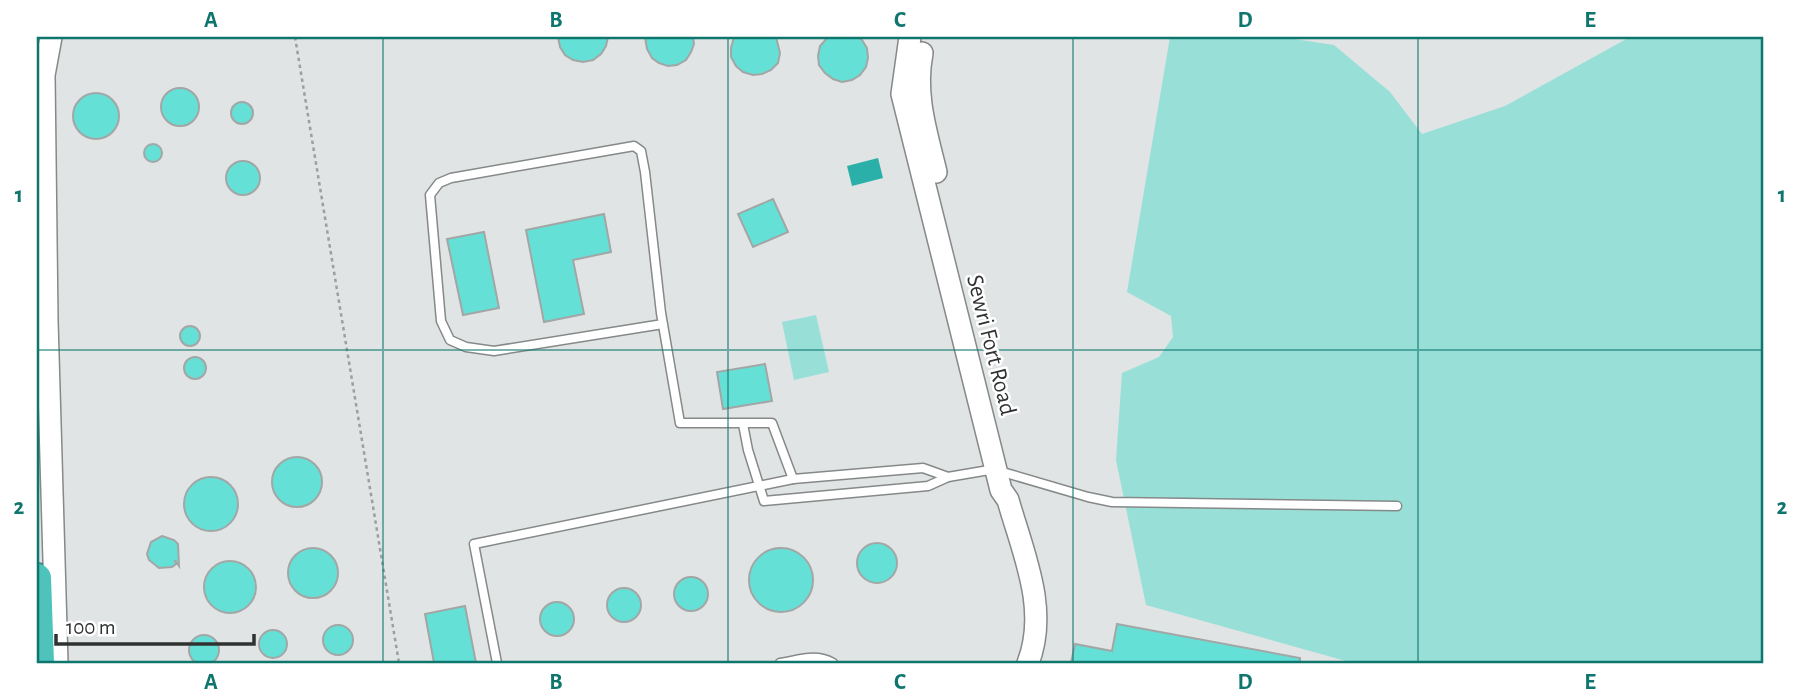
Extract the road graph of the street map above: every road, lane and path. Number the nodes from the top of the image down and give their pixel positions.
1 (51, 37) edge
2 (295, 37) edge
3 (910, 37) edge
4 (925, 37) edge
5 (929, 174) junction
6 (663, 324) junction
7 (743, 424) junction
8 (1001, 471) junction
9 (948, 477) junction
10 (793, 479) junction
11 (760, 486) junction
12 (1397, 506) dead end
13 (37, 578) edge
14 (40, 663) edge
15 (57, 663) edge
16 (400, 663) edge
17 (497, 663) edge
18 (780, 663) edge
19 (832, 663) edge
20 (1028, 663) edge

1 - 15 street
2 - 16 path
3 - 5 street, Sewri Fort Road
4 - 5 street
5 - 8 street, Sewri Fort Road
6 - 6 lane
6 - 7 lane
7 - 10 lane
7 - 11 lane
8 - 9 lane
8 - 12 lane
8 - 20 street, Sewri Fort Road
9 - 10 lane
9 - 11 lane
10 - 11 lane
11 - 17 lane
13 - 14 highway
18 - 19 lane

